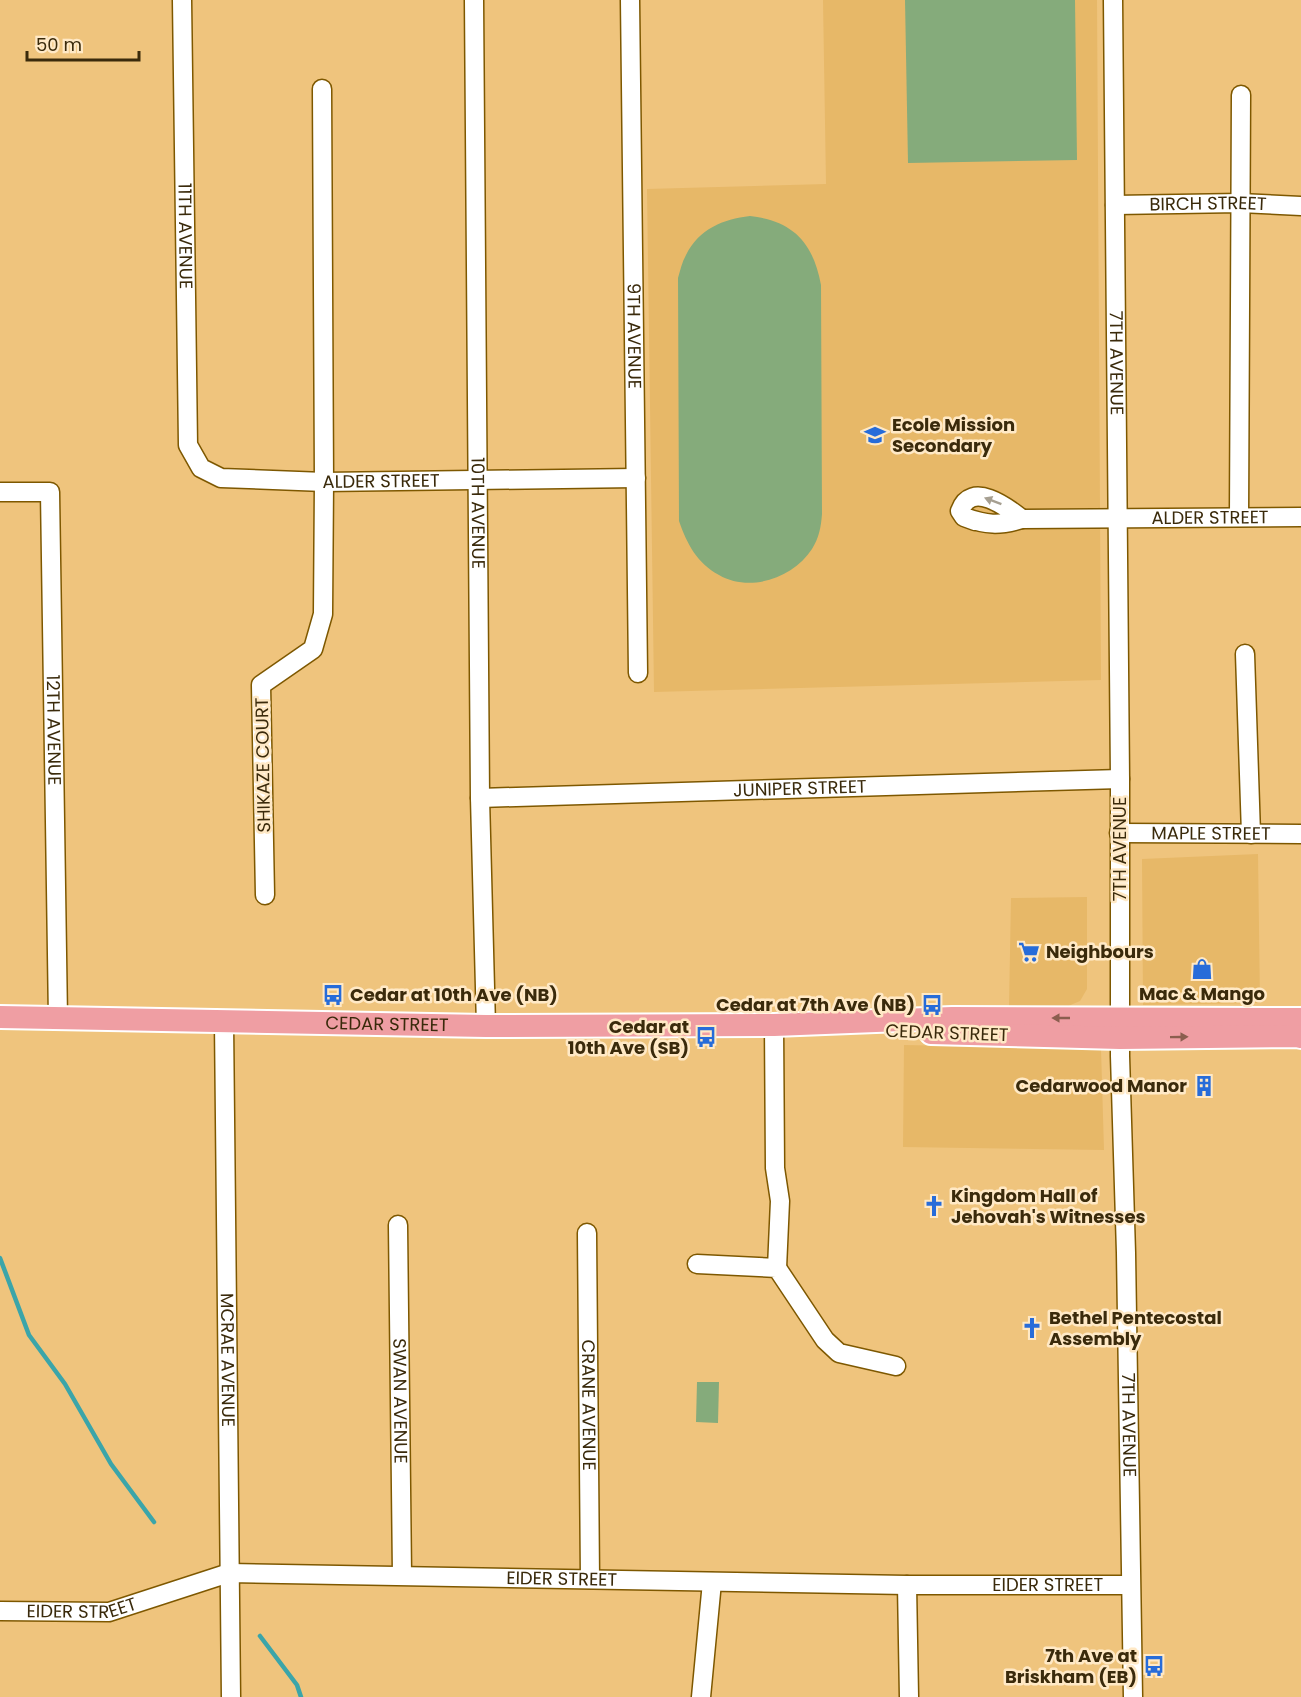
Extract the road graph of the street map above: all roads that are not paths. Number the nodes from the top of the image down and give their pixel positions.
1 (182, 0) edge
2 (474, 0) edge
3 (630, 0) edge
4 (1113, 0) edge
5 (322, 90) dead end
6 (1241, 95) dead end
7 (1240, 203) junction
8 (1115, 205) junction
9 (1301, 206) edge
10 (201, 468) joint
11 (636, 478) junction
12 (477, 479) junction
13 (324, 482) junction
14 (0, 492) edge
15 (1239, 517) junction
16 (1301, 517) edge
17 (1117, 518) junction
18 (1022, 519) dead end
19 (1245, 654) dead end
20 (639, 673) dead end
21 (1120, 779) junction
22 (480, 798) junction
23 (1119, 833) junction
24 (1251, 834) junction
25 (1301, 834) edge
26 (265, 895) dead end
27 (0, 1017) edge
28 (58, 1018) junction
29 (1301, 1019) edge
30 (224, 1022) junction
31 (774, 1025) junction
32 (486, 1026) junction
33 (1120, 1029) junction
34 (1301, 1037) edge
35 (398, 1225) dead end
36 (587, 1233) dead end
37 (697, 1264) dead end
38 (777, 1269) junction
39 (896, 1366) dead end
40 (229, 1573) junction
41 (402, 1575) junction
42 (590, 1579) junction
43 (712, 1582) junction
44 (907, 1585) junction
45 (1130, 1585) junction
46 (0, 1611) edge
47 (231, 1697) edge
48 (701, 1697) edge
49 (909, 1697) edge
50 (1133, 1697) edge

1 - 10 street, 11TH AVENUE
2 - 12 street, 10TH AVENUE
3 - 11 street, 9TH AVENUE
4 - 8 street, 7TH AVENUE
5 - 13 street, SHIKAZE COURT
6 - 7 street
7 - 8 street, BIRCH STREET
7 - 9 street, BIRCH STREET
7 - 15 street
8 - 17 street, 7TH AVENUE
10 - 13 street, ALDER STREET
11 - 12 street, ALDER STREET
11 - 20 street, 9TH AVENUE
12 - 13 street, ALDER STREET
12 - 22 street, 10TH AVENUE
13 - 26 street, SHIKAZE COURT
14 - 28 street, 12TH AVENUE
15 - 16 street, ALDER STREET
15 - 17 street, ALDER STREET
17 - 18 street, ALDER STREET
17 - 21 street, 7TH AVENUE
19 - 24 street
21 - 22 street, JUNIPER STREET
21 - 23 street, 7TH AVENUE
22 - 32 street, 10TH AVENUE
23 - 24 street, MAPLE STREET
23 - 33 street, 7TH AVENUE
24 - 25 street, MAPLE STREET
27 - 28 main road, CEDAR STREET
28 - 30 main road, CEDAR STREET
29 - 33 main road
30 - 32 main road, CEDAR STREET
30 - 40 street, MCRAE AVENUE
31 - 32 main road, CEDAR STREET
31 - 33 main road, CEDAR STREET
31 - 38 street
33 -> 34 main road
33 - 45 street, 7TH AVENUE
35 - 41 street, SWAN AVENUE
36 - 42 street, CRANE AVENUE
37 - 38 street
38 - 39 street
40 - 41 street, EIDER STREET
40 - 46 street, EIDER STREET
40 - 47 street, MCRAE AVENUE
41 - 42 street, EIDER STREET
42 - 43 street, EIDER STREET
43 - 44 street, EIDER STREET
43 - 48 street
44 - 45 street, EIDER STREET
44 - 49 street
45 - 50 street, 7TH AVENUE

